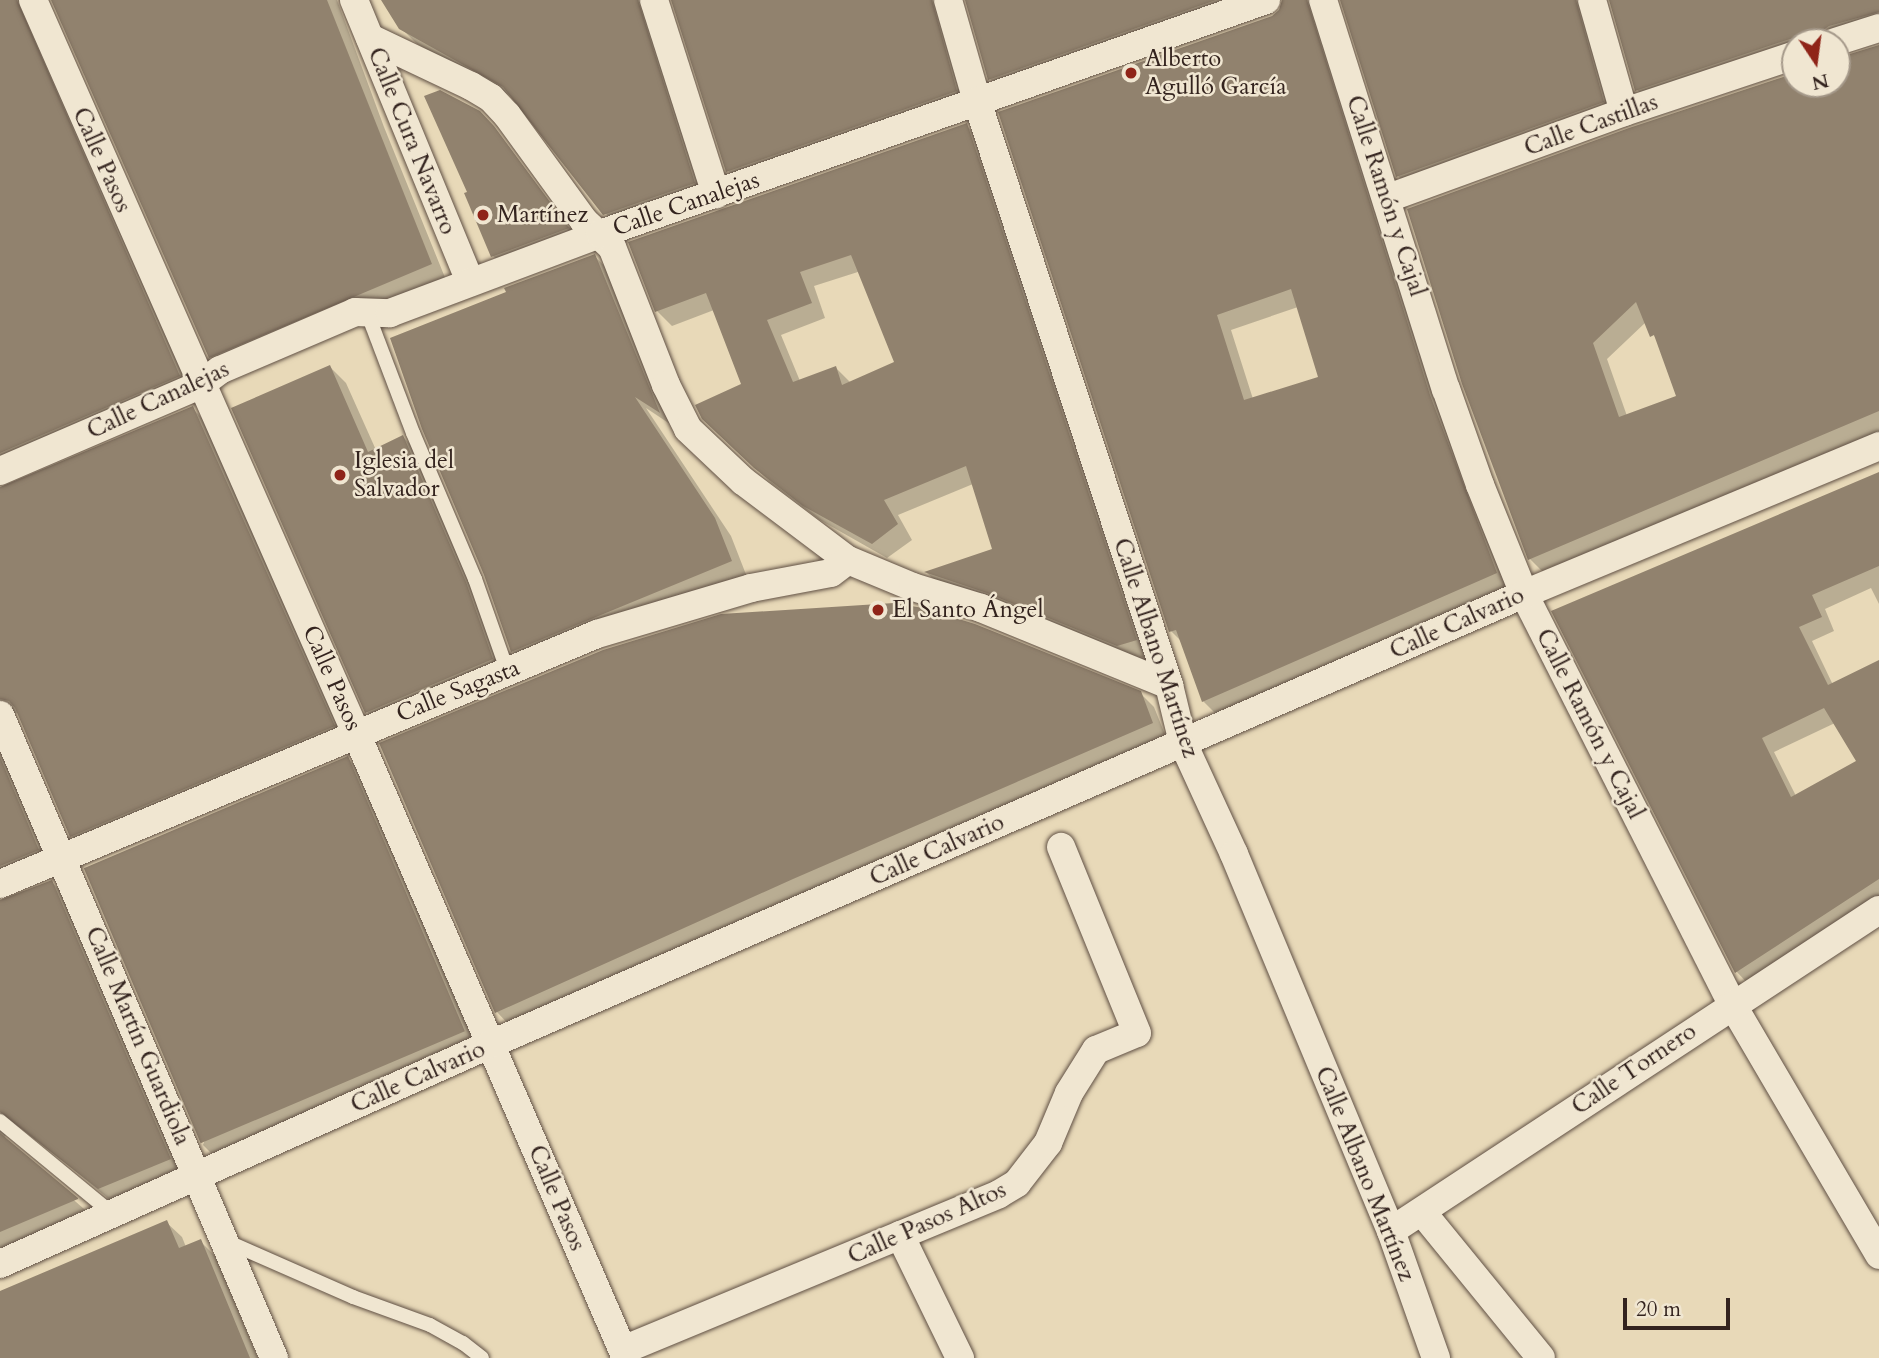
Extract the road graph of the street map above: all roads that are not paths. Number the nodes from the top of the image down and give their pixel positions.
1 (33, 0) edge
2 (354, 0) edge
3 (654, 0) edge
4 (948, 0) edge
5 (1266, 0) edge
6 (1323, 0) edge
7 (1592, 0) edge
8 (1879, 28) edge
9 (1851, 37) edge
10 (370, 38) junction
11 (1781, 60) edge
12 (977, 101) junction
13 (1624, 112) junction
14 (716, 194) junction
15 (1388, 198) junction
16 (600, 234) junction
17 (470, 282) junction
18 (368, 312) junction
19 (200, 385) junction
20 (1879, 446) edge
21 (0, 471) edge
22 (848, 560) junction
23 (1524, 594) junction
24 (508, 670) junction
25 (1169, 685) junction
26 (0, 715) edge
27 (356, 733) junction
28 (1183, 743) junction
29 (1061, 848) dead end
30 (62, 858) junction
31 (0, 884) edge
32 (1879, 910) edge
33 (1732, 1004) junction
34 (491, 1044) junction
35 (0, 1121) edge
36 (199, 1177) junction
37 (1422, 1212) junction
38 (114, 1214) junction
39 (1391, 1231) junction
40 (900, 1235) junction
41 (226, 1241) junction
42 (1879, 1255) edge
43 (0, 1264) edge
44 (624, 1354) edge
45 (274, 1358) edge
46 (482, 1358) edge
47 (960, 1358) edge
48 (1436, 1358) edge
49 (1541, 1358) edge

1 - 19 street, Calle Pasos
2 - 10 street, Calle Cura Navarro
3 - 14 street
4 - 12 street, Calle Albano Martínez
5 - 12 street, Calle Canalejas
6 - 15 street, Calle Ramón y Cajal
7 - 13 street
8 - 9 street
10 - 16 street
10 - 17 street, Calle Cura Navarro
11 - 13 street, Calle Castillas
12 - 14 street, Calle Canalejas
12 - 25 street, Calle Albano Martínez
13 - 15 street, Calle Castillas
14 - 16 street, Calle Canalejas
15 - 23 street, Calle Ramón y Cajal
16 - 17 street, Calle Canalejas
16 - 22 street
17 - 18 street, Calle Canalejas
18 - 19 street, Calle Canalejas
18 - 24 lane
19 - 21 street, Calle Canalejas
19 - 27 street, Calle Pasos
20 - 23 street, Calle Calvario
22 - 24 street, Calle Sagasta
22 - 25 street
23 - 28 street, Calle Calvario
23 - 33 street, Calle Ramón y Cajal
24 - 27 street, Calle Sagasta
25 - 28 street, Calle Albano Martínez
26 - 30 street, Calle Martín Guardiola
27 - 30 street, Calle Sagasta
27 - 34 street, Calle Pasos
28 - 34 street, Calle Calvario
28 - 39 street, Calle Albano Martínez
29 - 40 street, Calle Pasos Altos
30 - 31 street, Calle Sagasta
30 - 36 street, Calle Martín Guardiola
32 - 33 street, Calle Tornero
33 - 37 street, Calle Tornero
33 - 42 street, Calle Ramón y Cajal
34 - 36 street, Calle Calvario
34 - 44 street, Calle Pasos
35 - 38 lane
36 - 38 street, Calle Calvario
36 - 41 street, Calle Martín Guardiola
37 - 39 street, Calle Tornero
37 - 49 street
38 - 43 street, Calle Calvario
39 - 48 street, Calle Albano Martínez
40 - 44 street, Calle Pasos Altos
40 - 47 street
41 - 45 street, Calle Martín Guardiola
41 - 46 lane

